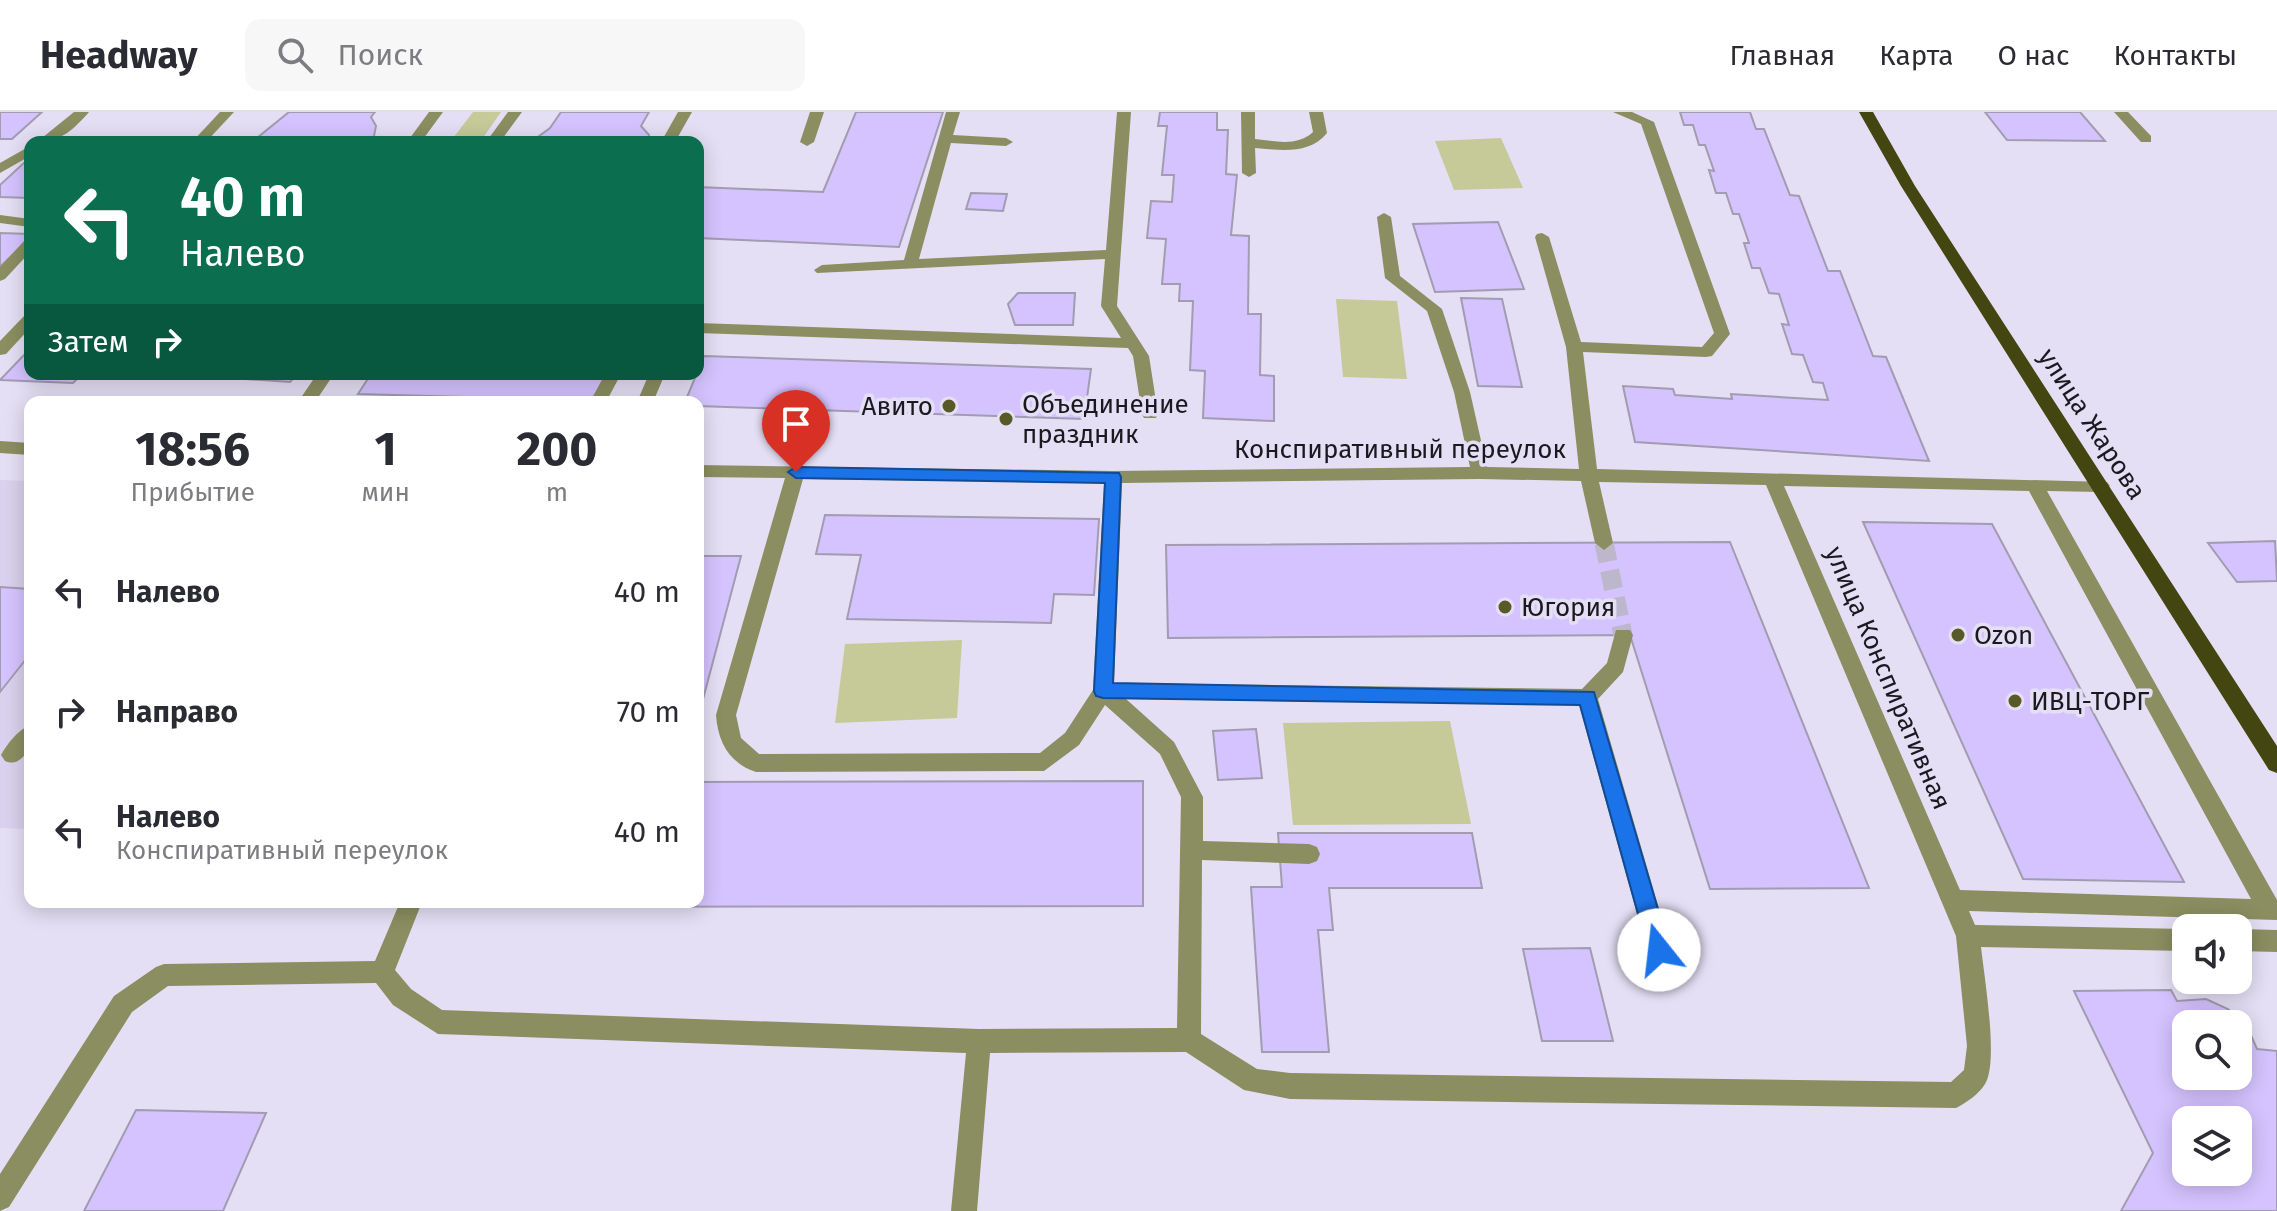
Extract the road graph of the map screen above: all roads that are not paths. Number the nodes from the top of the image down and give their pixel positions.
1 (82, 112) edge
2 (227, 112) edge
3 (436, 112) edge
4 (515, 112) edge
5 (685, 112) edge
6 (817, 112) edge
7 (953, 112) edge
8 (1124, 112) edge
9 (1248, 112) edge
10 (1316, 112) edge
11 (1620, 112) edge
12 (1866, 112) edge
13 (2121, 112) edge
14 (54, 136) edge
15 (205, 136) edge
16 (418, 136) edge
17 (497, 136) edge
18 (671, 136) edge
19 (946, 139) junction
20 (2146, 139) dead end
21 (807, 142) dead end
22 (1006, 142) dead end
23 (1248, 143) junction
24 (24, 154) edge
25 (0, 169) edge
26 (1249, 173) dead end
27 (1384, 217) dead end
28 (0, 219) edge
29 (24, 222) edge
30 (1542, 237) dead end
31 (24, 250) edge
32 (1112, 254) junction
33 (910, 264) junction
34 (822, 270) dead end
35 (0, 276) edge
36 (24, 325) edge
37 (704, 328) edge
38 (1132, 343) junction
39 (1574, 347) junction
40 (0, 350) edge
41 (1150, 414) dead end
42 (0, 447) edge
43 (24, 449) edge
44 (704, 471) edge
45 (796, 472) junction
46 (1480, 473) junction
47 (1589, 475) junction
48 (1113, 477) junction
49 (1772, 479) junction
50 (2035, 485) junction
51 (2101, 486) junction
52 (1604, 543) tunnel mouth
53 (1623, 635) tunnel mouth
54 (1103, 691) junction
55 (1587, 697) junction
56 (24, 741) edge
57 (12, 755) dead end
58 (2277, 764) edge
59 (1191, 850) junction
60 (1309, 854) dead end
61 (1954, 900) junction
62 (409, 908) edge
63 (2273, 910) edge
64 (1968, 936) junction
65 (2172, 940) edge
66 (2252, 940) edge
67 (2277, 941) edge
68 (1659, 950) dead end
69 (382, 972) junction
70 (1189, 1040) junction
71 (979, 1041) junction
72 (0, 1198) edge
73 (964, 1211) edge

1 - 14 street
2 - 15 street
3 - 16 street
4 - 17 street
5 - 18 street
6 - 21 street
7 - 19 street
8 - 32 street
9 - 23 street
10 - 23 street
11 - 39 street
12 - 51 main road, улица Жарова
13 - 20 street
19 - 22 street
19 - 33 street
23 - 26 street
24 - 25 street
27 - 46 street
28 - 29 street
30 - 39 street
31 - 35 street
32 - 33 street
32 - 38 street
33 - 34 street
36 - 40 street
37 - 38 street
38 - 41 street
39 - 47 street
42 - 43 street
44 - 45 street, Конспиративный переулок
45 - 48 street, Конспиративный переулок
45 - 54 street
46 - 47 street, Конспиративный переулок
46 - 48 street, Конспиративный переулок
47 - 49 street, Конспиративный переулок
47 - 52 street
48 - 54 street
49 - 50 street, Конспиративный переулок
49 - 61 street, улица Конспиративная
50 - 51 street, Конспиративный переулок
50 - 63 street
51 - 58 main road, улица Жарова
53 - 55 street
54 - 55 street
54 - 59 street
55 - 68 street
56 - 57 street
59 - 60 street
59 - 70 street
61 - 63 street
61 - 64 street, улица Конспиративная
62 - 69 street
64 - 65 street
64 - 70 street, улица Конспиративная
66 - 67 street
69 - 71 street
69 - 72 street
70 - 71 street
71 - 73 street

